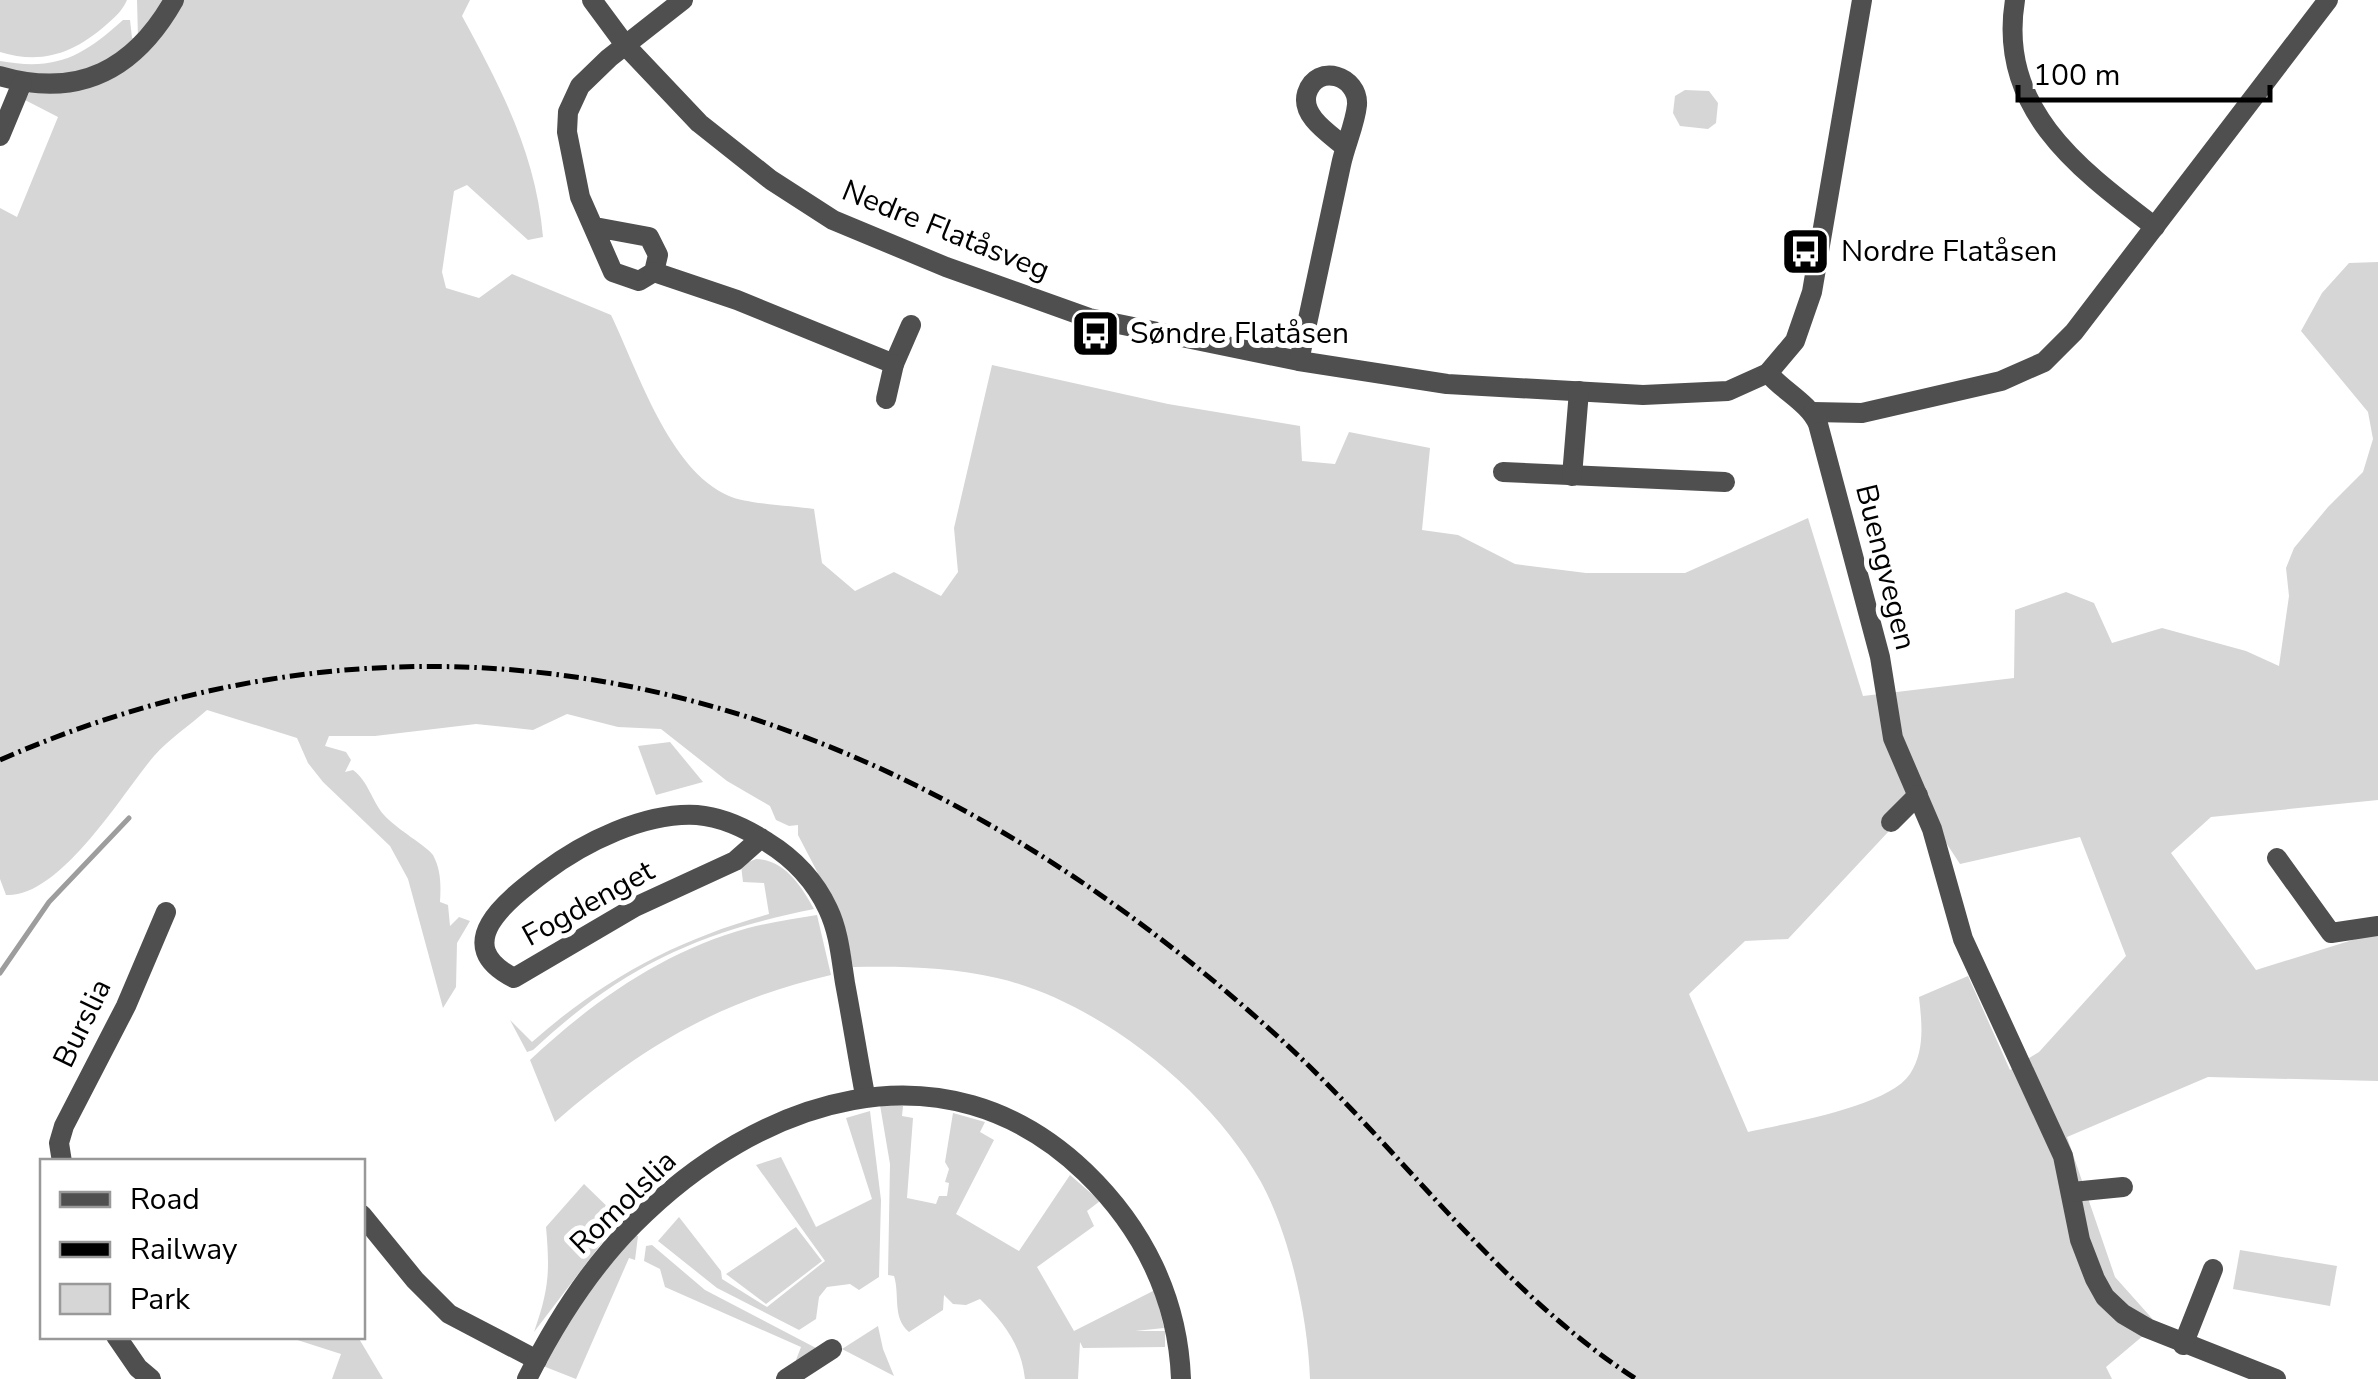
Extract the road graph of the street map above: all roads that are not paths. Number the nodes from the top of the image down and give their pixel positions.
1 (174, 0) edge
2 (592, 0) edge
3 (683, 0) edge
4 (1862, 0) edge
5 (2014, 0) edge
6 (2328, 0) edge
7 (626, 46) junction
8 (0, 76) edge
9 (22, 83) junction
10 (0, 136) edge
11 (1345, 147) dead end
12 (596, 226) junction
13 (2154, 226) junction
14 (654, 272) junction
15 (911, 324) dead end
16 (1299, 361) junction
17 (894, 364) junction
18 (1768, 372) junction
19 (1579, 392) junction
20 (886, 399) dead end
21 (1813, 412) junction
22 (1504, 472) dead end
23 (1572, 476) junction
24 (1725, 482) dead end
25 (1918, 795) junction
26 (1891, 822) dead end
27 (761, 838) junction
28 (2277, 858) dead end
29 (166, 912) dead end
30 (2378, 926) edge
31 (865, 1095) junction
32 (62, 1159) edge
33 (2124, 1187) dead end
34 (2072, 1192) junction
35 (365, 1219) edge
36 (2212, 1270) dead end
37 (118, 1339) edge
38 (2183, 1345) junction
39 (832, 1349) dead end
40 (532, 1369) edge
41 (151, 1379) edge
42 (786, 1379) edge
43 (1181, 1379) edge
44 (2276, 1379) edge

1 - 9 street
2 - 7 street, Nedre Flatåsveg
3 - 7 street
4 - 18 street
5 - 13 street
6 - 13 street
7 - 12 street
7 - 16 street, Nedre Flatåsveg
8 - 9 street
9 - 10 street
11 - 16 street
12 - 14 street
12 - 14 street
13 - 21 street
14 - 17 street
15 - 17 street
16 - 19 street, Nedre Flatåsveg
17 - 20 street
18 - 19 street, Nedre Flatåsveg
18 - 21 street
19 - 23 street
21 - 25 street, Buengvegen
22 - 23 street
23 - 24 street
25 - 26 street
25 - 34 street, Buengvegen
27 - 27 street, Fogdenget
27 - 31 street, Fogdenget
28 - 30 street
29 - 32 street, Burslia
31 - 40 street, Romolslia
31 - 43 street, Romolslia
33 - 34 street
34 - 38 street, Buengvegen
35 - 40 street
36 - 38 street
37 - 41 street
38 - 44 street, Buengvegen
39 - 42 street

